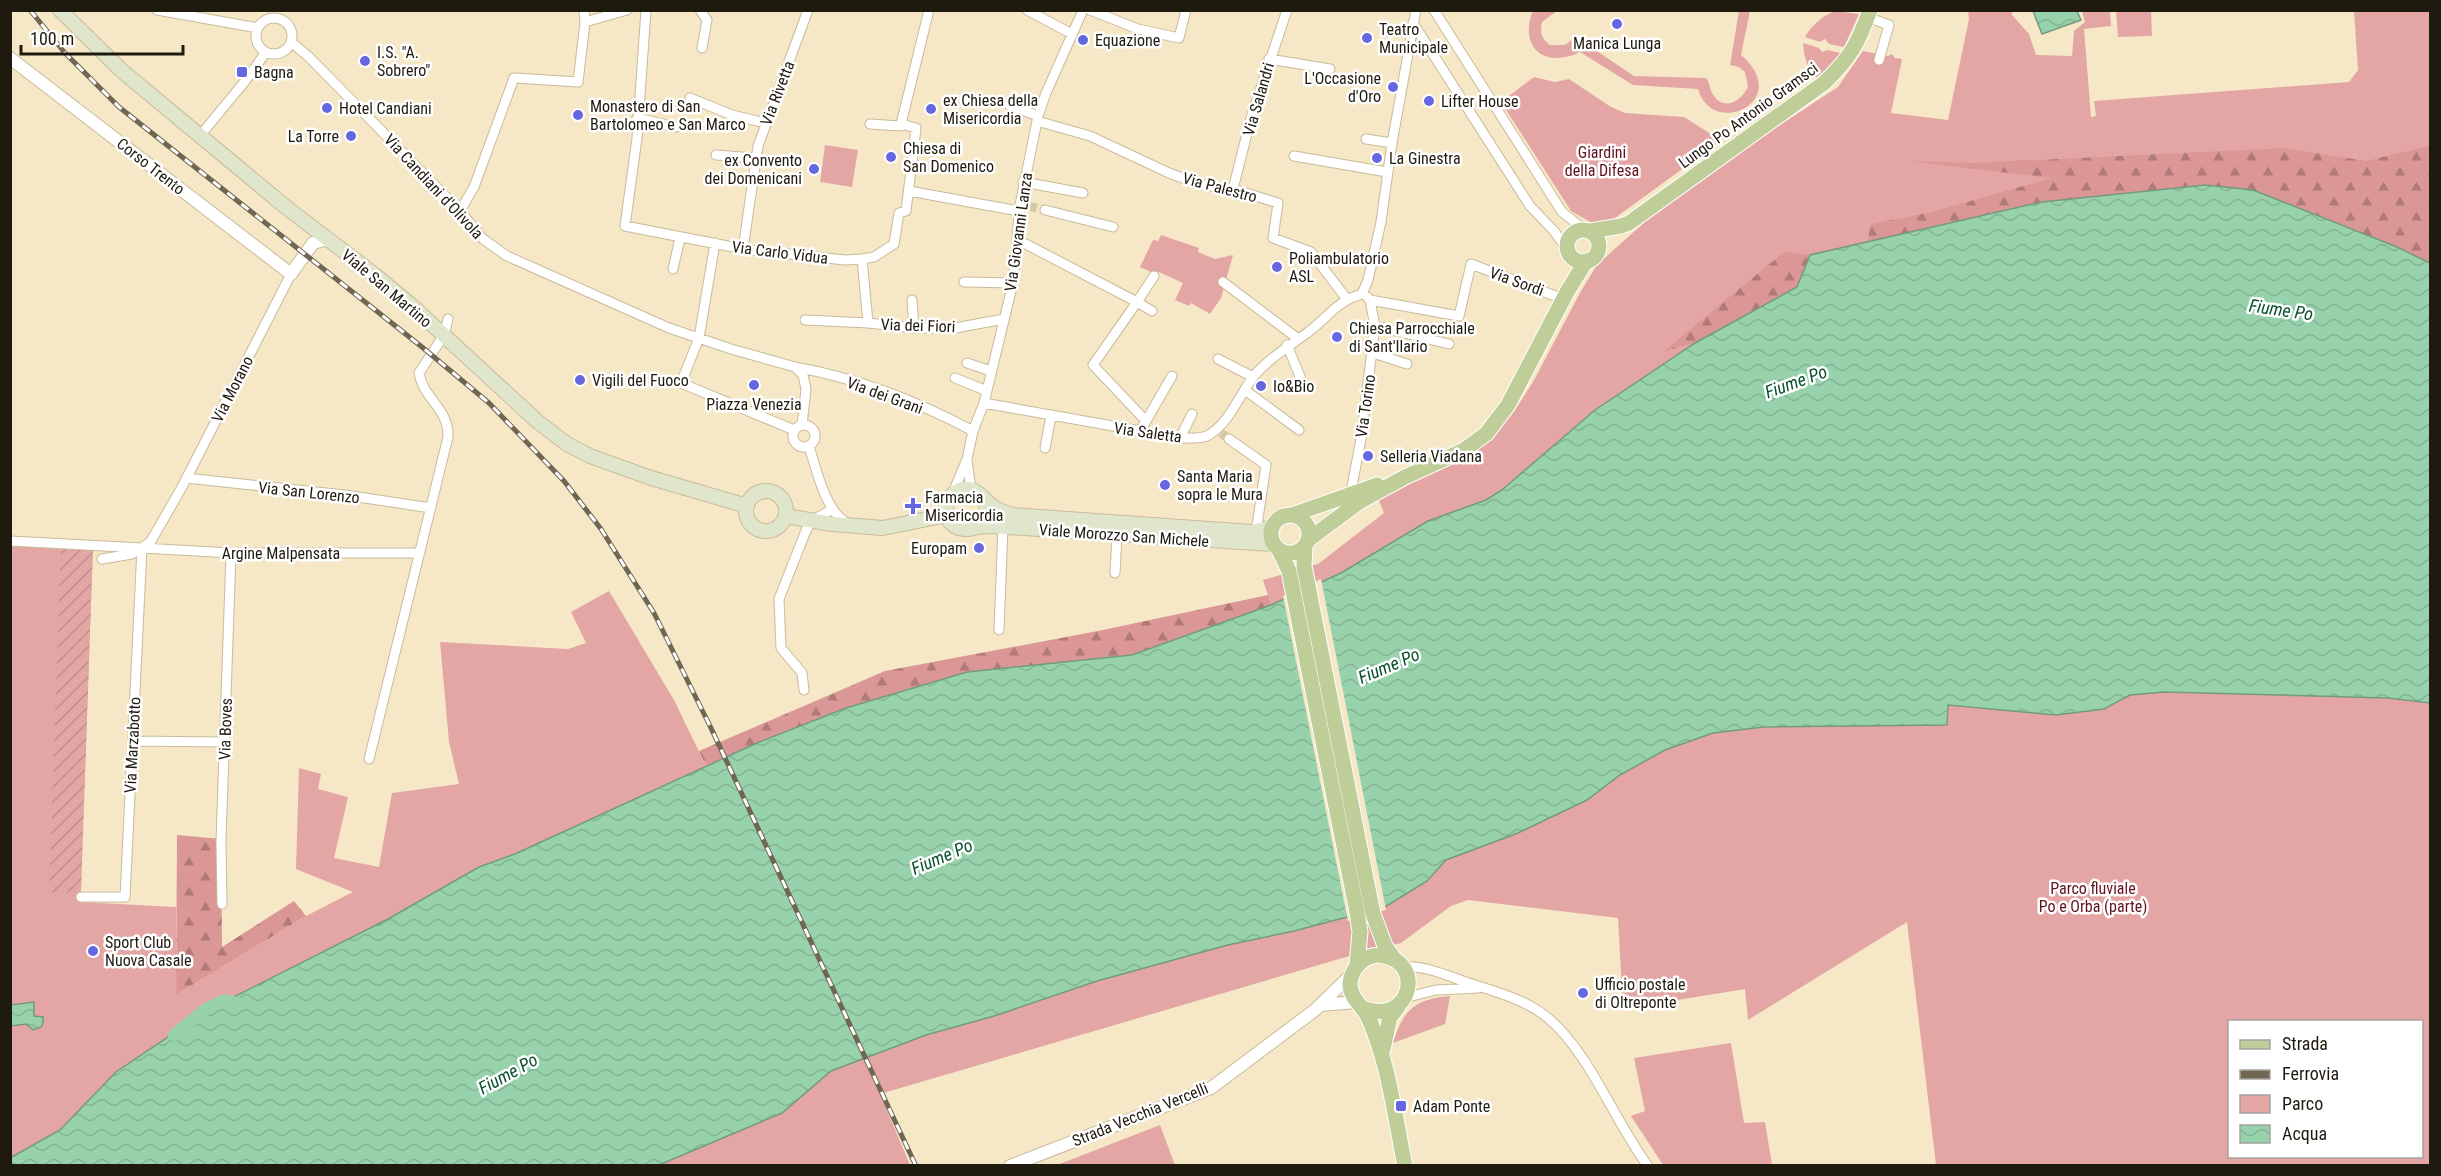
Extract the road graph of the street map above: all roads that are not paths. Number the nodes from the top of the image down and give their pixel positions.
1 (60, 10) edge
2 (157, 10) edge
3 (260, 10) edge
4 (286, 10) edge
5 (584, 10) edge
6 (627, 10) edge
7 (646, 10) edge
8 (700, 10) edge
9 (808, 10) edge
10 (929, 10) edge
11 (1027, 10) edge
12 (1083, 10) edge
13 (1090, 10) edge
14 (1186, 10) edge
15 (1287, 10) edge
16 (1416, 10) edge
17 (1434, 10) edge
18 (1869, 14) edge
19 (266, 20) junction
20 (283, 21) junction
21 (585, 22) junction
22 (1413, 23) junction
23 (258, 28) junction
24 (1072, 34) junction
25 (291, 42) junction
26 (702, 48) dead end
27 (266, 52) junction
28 (10, 58) edge
29 (1269, 59) junction
30 (1879, 60) dead end
31 (1330, 69) dead end
32 (690, 98) dead end
33 (1009, 105) dead end
34 (638, 118) junction
35 (1038, 119) junction
36 (766, 123) junction
37 (870, 124) dead end
38 (901, 124) junction
39 (676, 127) dead end
40 (200, 137) junction
41 (1366, 138) dead end
42 (1392, 143) junction
43 (716, 155) dead end
44 (1294, 156) dead end
45 (755, 158) junction
46 (1387, 172) junction
47 (1023, 182) junction
48 (1233, 189) junction
49 (909, 191) junction
50 (1083, 193) dead end
51 (1022, 207) junction
52 (1045, 210) tunnel mouth
53 (460, 211) junction
54 (1621, 226) junction
55 (1113, 227) dead end
56 (1587, 231) junction
57 (680, 238) junction
58 (328, 239) junction
59 (1018, 240) junction
60 (715, 243) junction
61 (1599, 248) junction
62 (743, 249) junction
63 (1568, 251) junction
64 (862, 259) junction
65 (1586, 261) junction
66 (673, 269) dead end
67 (291, 274) junction
68 (1154, 276) dead end
69 (964, 282) dead end
70 (1223, 282) dead end
71 (1013, 283) junction
72 (1565, 295) junction
73 (1366, 297) junction
74 (1346, 298) junction
75 (912, 300) dead end
76 (1137, 302) junction
77 (1152, 311) dead end
78 (448, 319) dead end
79 (1004, 319) junction
80 (805, 320) dead end
81 (868, 323) junction
82 (1375, 326) junction
83 (914, 328) junction
84 (444, 335) junction
85 (699, 338) junction
86 (1297, 338) junction
87 (1449, 344) dead end
88 (1287, 345) junction
89 (1373, 354) junction
90 (1218, 359) dead end
91 (968, 363) dead end
92 (1407, 364) dead end
93 (795, 367) junction
94 (991, 371) junction
95 (1172, 376) dead end
96 (1253, 377) junction
97 (955, 378) dead end
98 (1301, 379) dead end
99 (1245, 390) junction
100 (987, 391) junction
101 (984, 403) junction
102 (1192, 414) dead end
103 (1051, 416) junction
104 (1146, 421) junction
105 (798, 428) junction
106 (1299, 430) dead end
107 (973, 431) junction
108 (1140, 431) junction
109 (1222, 434) junction
110 (1180, 438) junction
111 (809, 446) junction
112 (1045, 448) dead end
113 (967, 459) junction
114 (1405, 477) junction
115 (186, 478) junction
116 (1352, 486) dead end
117 (977, 493) junction
118 (952, 495) junction
119 (747, 506) junction
120 (431, 508) junction
121 (833, 509) junction
122 (947, 514) junction
123 (1292, 515) junction
124 (786, 516) junction
125 (813, 520) junction
126 (854, 526) junction
127 (976, 527) junction
128 (1003, 527) junction
129 (1272, 527) junction
130 (1256, 532) junction
131 (1117, 535) junction
132 (10, 541) edge
133 (1306, 543) junction
134 (1276, 547) junction
135 (142, 548) junction
136 (231, 553) junction
137 (420, 553) junction
138 (102, 559) dead end
139 (1115, 573) dead end
140 (999, 630) dead end
141 (804, 690) dead end
142 (132, 741) junction
143 (224, 742) junction
144 (369, 759) dead end
145 (81, 897) dead end
146 (222, 904) dead end
147 (1356, 964) junction
148 (1399, 964) junction
149 (1486, 988) junction
150 (1401, 1002) junction
151 (1320, 1005) junction
152 (1361, 1006) junction
153 (1382, 1055) junction
154 (1010, 1166) edge
155 (1405, 1166) edge
156 (1648, 1166) edge

1 - 40 main road, Viale San Martino
2 - 23 street
3 - 19 street
4 - 20 street
5 - 21 street
6 - 21 street
7 - 34 street
8 - 26 street
9 - 36 street, Via Rivetta
10 - 38 street
11 - 24 street
12 - 24 street, Via Giovanni Lanza
13 - 14 street
15 - 29 street, Via Salandri
16 - 22 street
17 - 56 street
18 - 30 street
18 - 54 main road, Lungo Po Antonio Gramsci
19 - 20 street
19 - 23 street
20 - 25 street
21 - 53 street
22 - 42 street
22 - 63 street
23 - 27 street
24 - 35 street, Via Giovanni Lanza
25 - 27 street
25 - 53 street, Via Candiani d'Olivola
27 - 40 street
28 - 67 street, Corso Trento
29 - 31 street
29 - 48 street, Via Salandri
32 - 36 street
33 - 35 street, Via Palestro
34 - 39 street
34 - 57 street, Via Carlo Vidua
35 - 47 street, Via Giovanni Lanza
35 - 48 street, Via Palestro
36 - 45 street, Via Rivetta
37 - 38 street
38 - 49 street
40 - 58 main road, Viale San Martino
41 - 42 street
42 - 46 street
43 - 45 street
44 - 46 street
45 - 62 street, Via Rivetta
46 - 73 street
47 - 50 street
47 - 51 street, Via Giovanni Lanza
48 - 74 street, Via Palestro
49 - 51 street
49 - 64 street, Via Carlo Vidua
51 - 59 street, Via Giovanni Lanza
52 - 55 street
53 - 85 street, Via Candiani d'Olivola
54 - 56 main road, Lungo Po Antonio Gramsci
54 - 61 main road, Lungo Po Antonio Gramsci
56 - 61 main road
56 - 63 main road
57 - 60 street, Via Carlo Vidua
57 - 66 street
58 - 67 street, Via Morano
58 - 84 main road, Viale San Martino
59 - 71 street, Via Giovanni Lanza
59 - 76 street
60 - 62 street, Via Carlo Vidua
60 - 85 street
61 - 65 main road
62 - 64 street, Via Carlo Vidua
63 - 65 main road
63 - 72 main road
64 - 81 street, Via dei Fiori
65 - 72 main road
67 - 115 street, Via Morano
68 - 76 street
69 - 71 street
70 - 86 street
71 - 79 street, Via Giovanni Lanza
72 - 73 street, Via Sordi
72 - 114 main road
73 - 74 street
73 - 82 street, Via Torino
74 - 86 street
75 - 83 street
76 - 77 street
76 - 104 street
78 - 84 street
79 - 83 street, Via dei Fiori
79 - 94 street, Via Giovanni Lanza
80 - 81 street, Via dei Fiori
81 - 83 street, Via dei Fiori
82 - 87 street
82 - 89 street, Via Torino
84 - 119 main road, Viale San Martino
84 - 120 street
85 - 93 street
85 - 105 street
86 - 88 street
88 - 96 street
88 - 98 street
89 - 92 street
89 - 116 street, Via Torino
90 - 96 street
91 - 94 street
93 - 105 street
93 - 107 street, Via dei Grani
94 - 100 street, Via Giovanni Lanza
95 - 104 street
96 - 99 street
97 - 100 street
99 - 106 street
99 - 109 street
100 - 101 street, Via Giovanni Lanza
101 - 103 street, Via Saletta
101 - 107 street, Via Giovanni Lanza
102 - 110 street
103 - 108 street, Via Saletta
103 - 112 street
104 - 108 street
105 - 111 street
105 - 111 street
107 - 113 street, Via Giovanni Lanza
108 - 110 street, Via Saletta
109 - 110 street, Via Saletta
109 - 130 street
111 - 121 street
113 - 117 street, Via Giovanni Lanza
113 - 118 street, Via Giovanni Lanza
114 - 123 main road
114 - 133 main road
115 - 120 street, Via San Lorenzo
115 - 135 street, Via Morano
117 - 118 main road
117 - 127 main road
117 - 130 main road, Viale Morozzo San Michele
118 - 122 main road
119 - 124 main road
119 - 124 main road
120 - 137 street
121 - 125 street
121 - 126 street
122 - 126 main road
122 - 127 main road
123 - 129 main road
123 - 133 main road
124 - 125 main road
125 - 126 main road
125 - 141 street
127 - 128 main road, Viale Morozzo San Michele
128 - 131 main road, Viale Morozzo San Michele
128 - 140 street
129 - 130 main road, Viale Morozzo San Michele
129 - 134 main road
131 - 134 main road, Viale Morozzo San Michele
131 - 139 street
132 - 135 street, Argine Malpensata
133 - 134 main road
133 - 148 main road
134 - 147 main road
135 - 136 street, Argine Malpensata
135 - 138 street, Argine Malpensata
135 - 142 street, Via Marzabotto
136 - 137 street, Argine Malpensata
136 - 143 street, Via Boves
137 - 144 street
142 - 143 street
142 - 145 street, Via Marzabotto
143 - 146 street, Via Boves
147 - 148 main road
147 - 151 street, Strada Vecchia Vercelli
147 - 152 main road
148 - 149 street
148 - 150 main road
149 - 150 street
149 - 156 street
150 - 152 main road
150 - 153 main road
151 - 152 street
151 - 154 street, Strada Vecchia Vercelli
152 - 153 main road
153 - 155 main road

